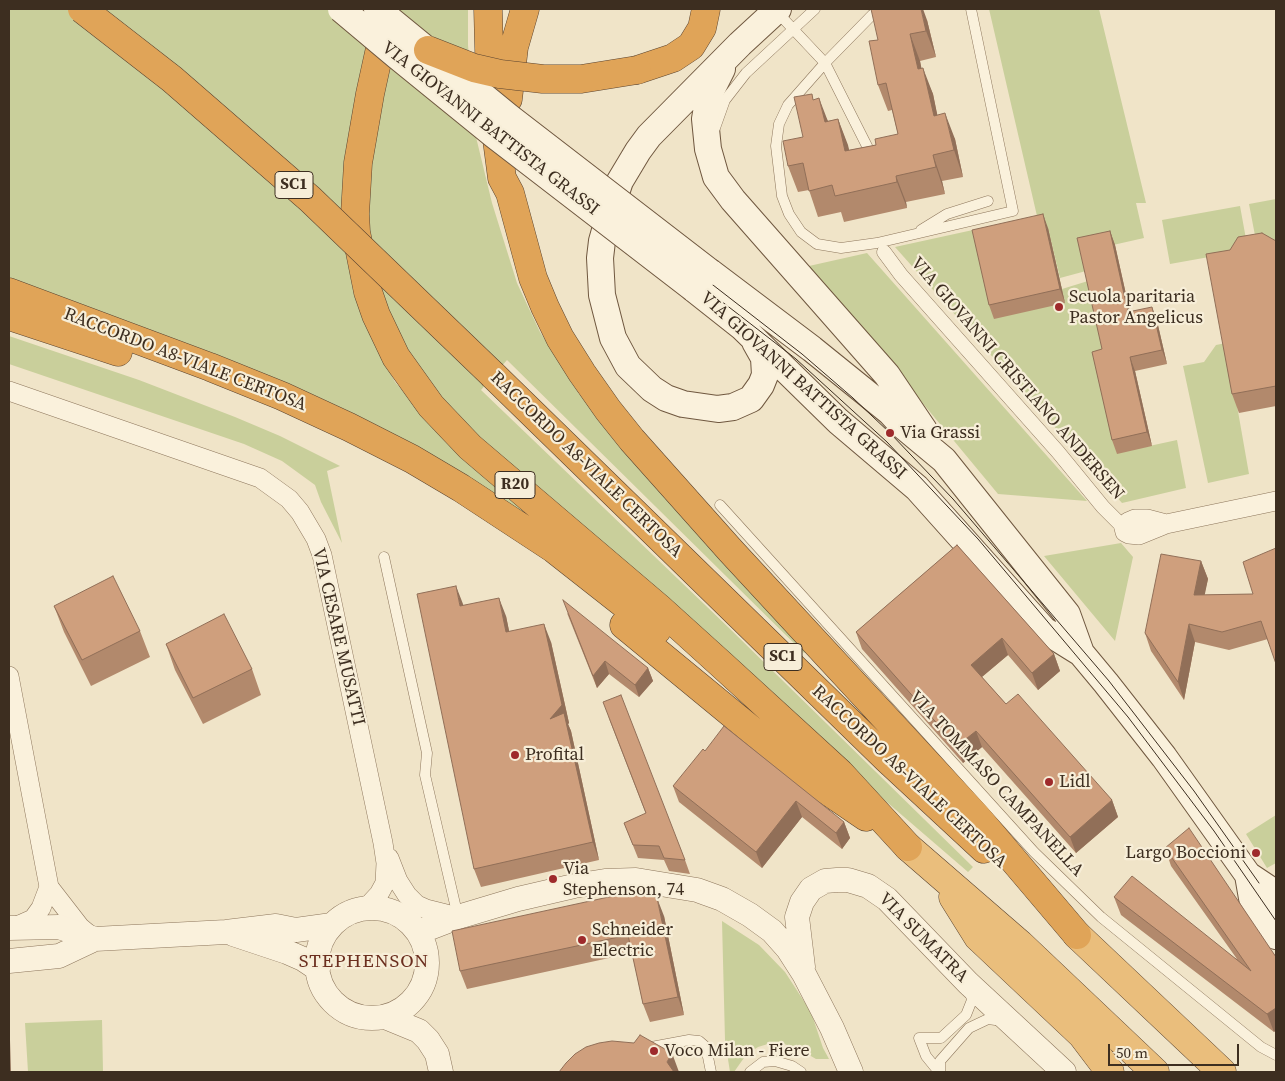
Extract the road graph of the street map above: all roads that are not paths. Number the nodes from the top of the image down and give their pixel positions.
1 (82, 9) edge
2 (341, 9) edge
3 (377, 9) edge
4 (389, 9) edge
5 (488, 9) edge
6 (525, 9) edge
7 (706, 9) edge
8 (815, 9) edge
9 (885, 9) edge
10 (971, 9) edge
11 (777, 10) edge
12 (876, 12) edge
13 (793, 30) junction
14 (740, 44) junction
15 (428, 50) junction
16 (825, 63) junction
17 (874, 159) edge
18 (713, 168) junction
19 (510, 193) junction
20 (988, 200) dead end
21 (914, 234) junction
22 (884, 252) dead end
23 (702, 280) junction
24 (9, 292) edge
25 (9, 316) edge
26 (753, 339) junction
27 (9, 391) edge
28 (944, 460) junction
29 (1276, 501) edge
30 (720, 505) dead end
31 (1124, 528) joint
32 (384, 557) dead end
33 (1081, 653) junction
34 (9, 676) edge
35 (384, 843) junction
36 (908, 847) junction
37 (940, 874) junction
38 (1248, 875) junction
39 (49, 887) junction
40 (1276, 899) edge
41 (368, 908) junction
42 (458, 917) junction
43 (332, 925) junction
44 (226, 932) junction
45 (418, 932) junction
46 (10, 933) edge
47 (1077, 935) junction
48 (1276, 936) edge
49 (95, 939) junction
50 (9, 961) edge
51 (318, 969) junction
52 (804, 974) junction
53 (968, 983) junction
54 (385, 1017) junction
55 (1021, 1034) junction
56 (634, 1050) edge
57 (1276, 1055) edge
58 (441, 1072) edge
59 (711, 1072) edge
60 (750, 1072) edge
61 (801, 1072) edge
62 (851, 1072) edge
63 (940, 1072) edge
64 (1064, 1072) edge
65 (1110, 1072) edge
66 (1155, 1072) edge
67 (1222, 1072) edge

1 - 47 highway, RACCORDO A8-VIALE CERTOSA / SC1, bridge
2 - 23 main road, VIA GIOVANNI BATTISTA GRASSI, bridge
3 - 15 main road, VIA GIOVANNI BATTISTA GRASSI, bridge
4 - 36 highway, R20
5 - 19 highway
6 - 19 highway
7 - 15 highway, bridge
8 - 13 lane
9 - 12 lane
10 - 21 lane
11 - 13 lane
11 - 14 main road
12 - 16 lane
13 - 16 lane
13 - 18 lane
14 - 18 main road
14 - 26 main road
15 - 23 main road, VIA GIOVANNI BATTISTA GRASSI, bridge
16 - 17 lane
16 - 21 lane
18 - 28 main road
19 - 47 highway
20 - 21 lane
22 - 31 street, VIA GIOVANNI CRISTIANO ANDERSEN
23 - 26 main road, VIA GIOVANNI BATTISTA GRASSI
23 - 28 main road, VIA GIOVANNI BATTISTA GRASSI
24 - 36 highway, RACCORDO A8-VIALE CERTOSA
25 - 36 highway
26 - 33 main road, VIA GIOVANNI BATTISTA GRASSI
27 - 35 street, VIA CESARE MUSATTI
28 - 33 main road, VIA GIOVANNI BATTISTA GRASSI
29 - 31 street
30 - 57 lane, VIA TOMMASO CAMPANELLA
32 - 42 lane
33 - 38 main road, VIA GIOVANNI BATTISTA GRASSI
34 - 39 street
35 - 41 street, VIA CESARE MUSATTI
35 - 42 street, VIA CESARE MUSATTI
36 - 37 highway
37 - 65 highway
37 - 66 highway
38 - 40 main road, VIA GIOVANNI BATTISTA GRASSI
38 - 48 main road, VIA GIOVANNI BATTISTA GRASSI
39 - 46 street
39 - 49 street
41 - 43 street
41 - 45 street
42 - 45 street
42 - 52 street
43 - 44 street
43 - 51 street
44 - 49 street
44 - 51 street
45 - 54 street
46 - 49 street
47 - 67 highway
49 - 50 street
51 - 54 street
52 - 53 street, VIA SUMATRA
52 - 62 street
53 - 55 street, VIA SUMATRA
53 - 63 lane
54 - 58 street
55 - 63 lane
55 - 64 street, VIA SUMATRA
56 - 59 lane
60 - 61 lane

